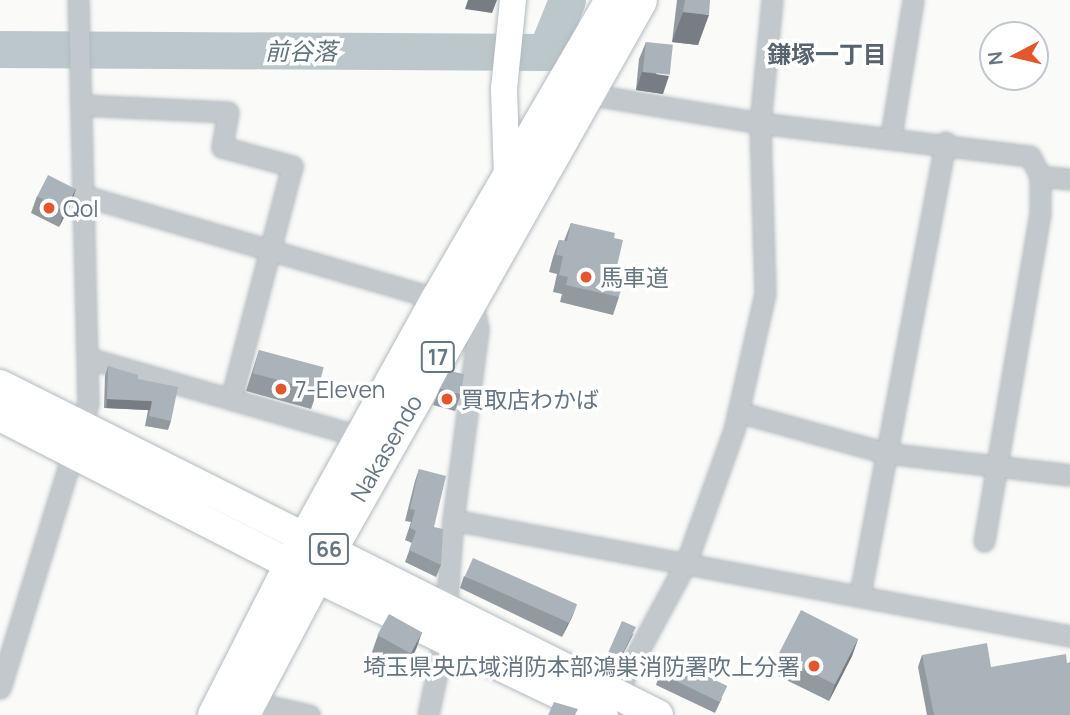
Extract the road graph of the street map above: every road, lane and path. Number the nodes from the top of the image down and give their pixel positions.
1 (513, 0) edge
2 (612, 0) edge
3 (639, 0) edge
4 (772, 0) edge
5 (913, 0) edge
6 (78, 8) edge
7 (587, 94) junction
8 (81, 105) junction
9 (760, 123) junction
10 (891, 136) junction
11 (945, 142) junction
12 (507, 176) junction
13 (1040, 176) junction
14 (1070, 178) edge
15 (85, 196) junction
16 (272, 248) junction
17 (455, 299) junction
18 (88, 358) junction
19 (0, 385) edge
20 (230, 399) junction
21 (738, 412) junction
22 (0, 416) edge
23 (362, 436) junction
24 (83, 442) junction
25 (886, 453) junction
26 (995, 466) junction
27 (1070, 475) edge
28 (453, 520) junction
29 (984, 541) dead end
30 (310, 557) junction
31 (686, 563) junction
32 (860, 594) junction
33 (446, 608) junction
34 (1070, 636) edge
35 (444, 639) junction
36 (0, 688) edge
37 (244, 708) edge
38 (608, 708) edge
39 (215, 715) edge
40 (309, 715) edge
41 (428, 715) edge
42 (658, 715) edge

1 - 12 main road
2 - 12 highway, Nakasendo / 17
3 - 7 highway, Nakasendo / 17
4 - 9 street
5 - 10 street
6 - 8 street
7 - 9 street
7 - 17 highway, Nakasendo / 17
8 - 15 street
8 - 16 street
9 - 10 street
9 - 21 street
10 - 11 street
11 - 13 street
11 - 25 street
12 - 17 highway, Nakasendo / 17
13 - 14 street
13 - 26 street
15 - 16 street
15 - 18 street
16 - 17 street
16 - 20 street
17 - 23 highway, Nakasendo / 17
17 - 28 street
17 - 30 highway, Nakasendo / 17
18 - 20 street
18 - 24 street
19 - 24 main road, 66
20 - 23 street
21 - 25 street
21 - 31 street
22 - 24 main road, 66
23 - 30 highway, Nakasendo / 17
24 - 30 main road, 66
24 - 36 street
25 - 26 street
25 - 32 street
26 - 27 street
26 - 29 street
28 - 31 street
28 - 33 street
30 - 33 main road, 66
30 - 35 main road, 66
30 - 37 highway, Nakasendo / 17
30 - 39 highway, Nakasendo / 17
31 - 32 street
31 - 38 street
32 - 34 street
33 - 35 street
33 - 38 main road, 66
35 - 38 main road, 66
35 - 41 street
37 - 40 street
38 - 42 main road, 66

